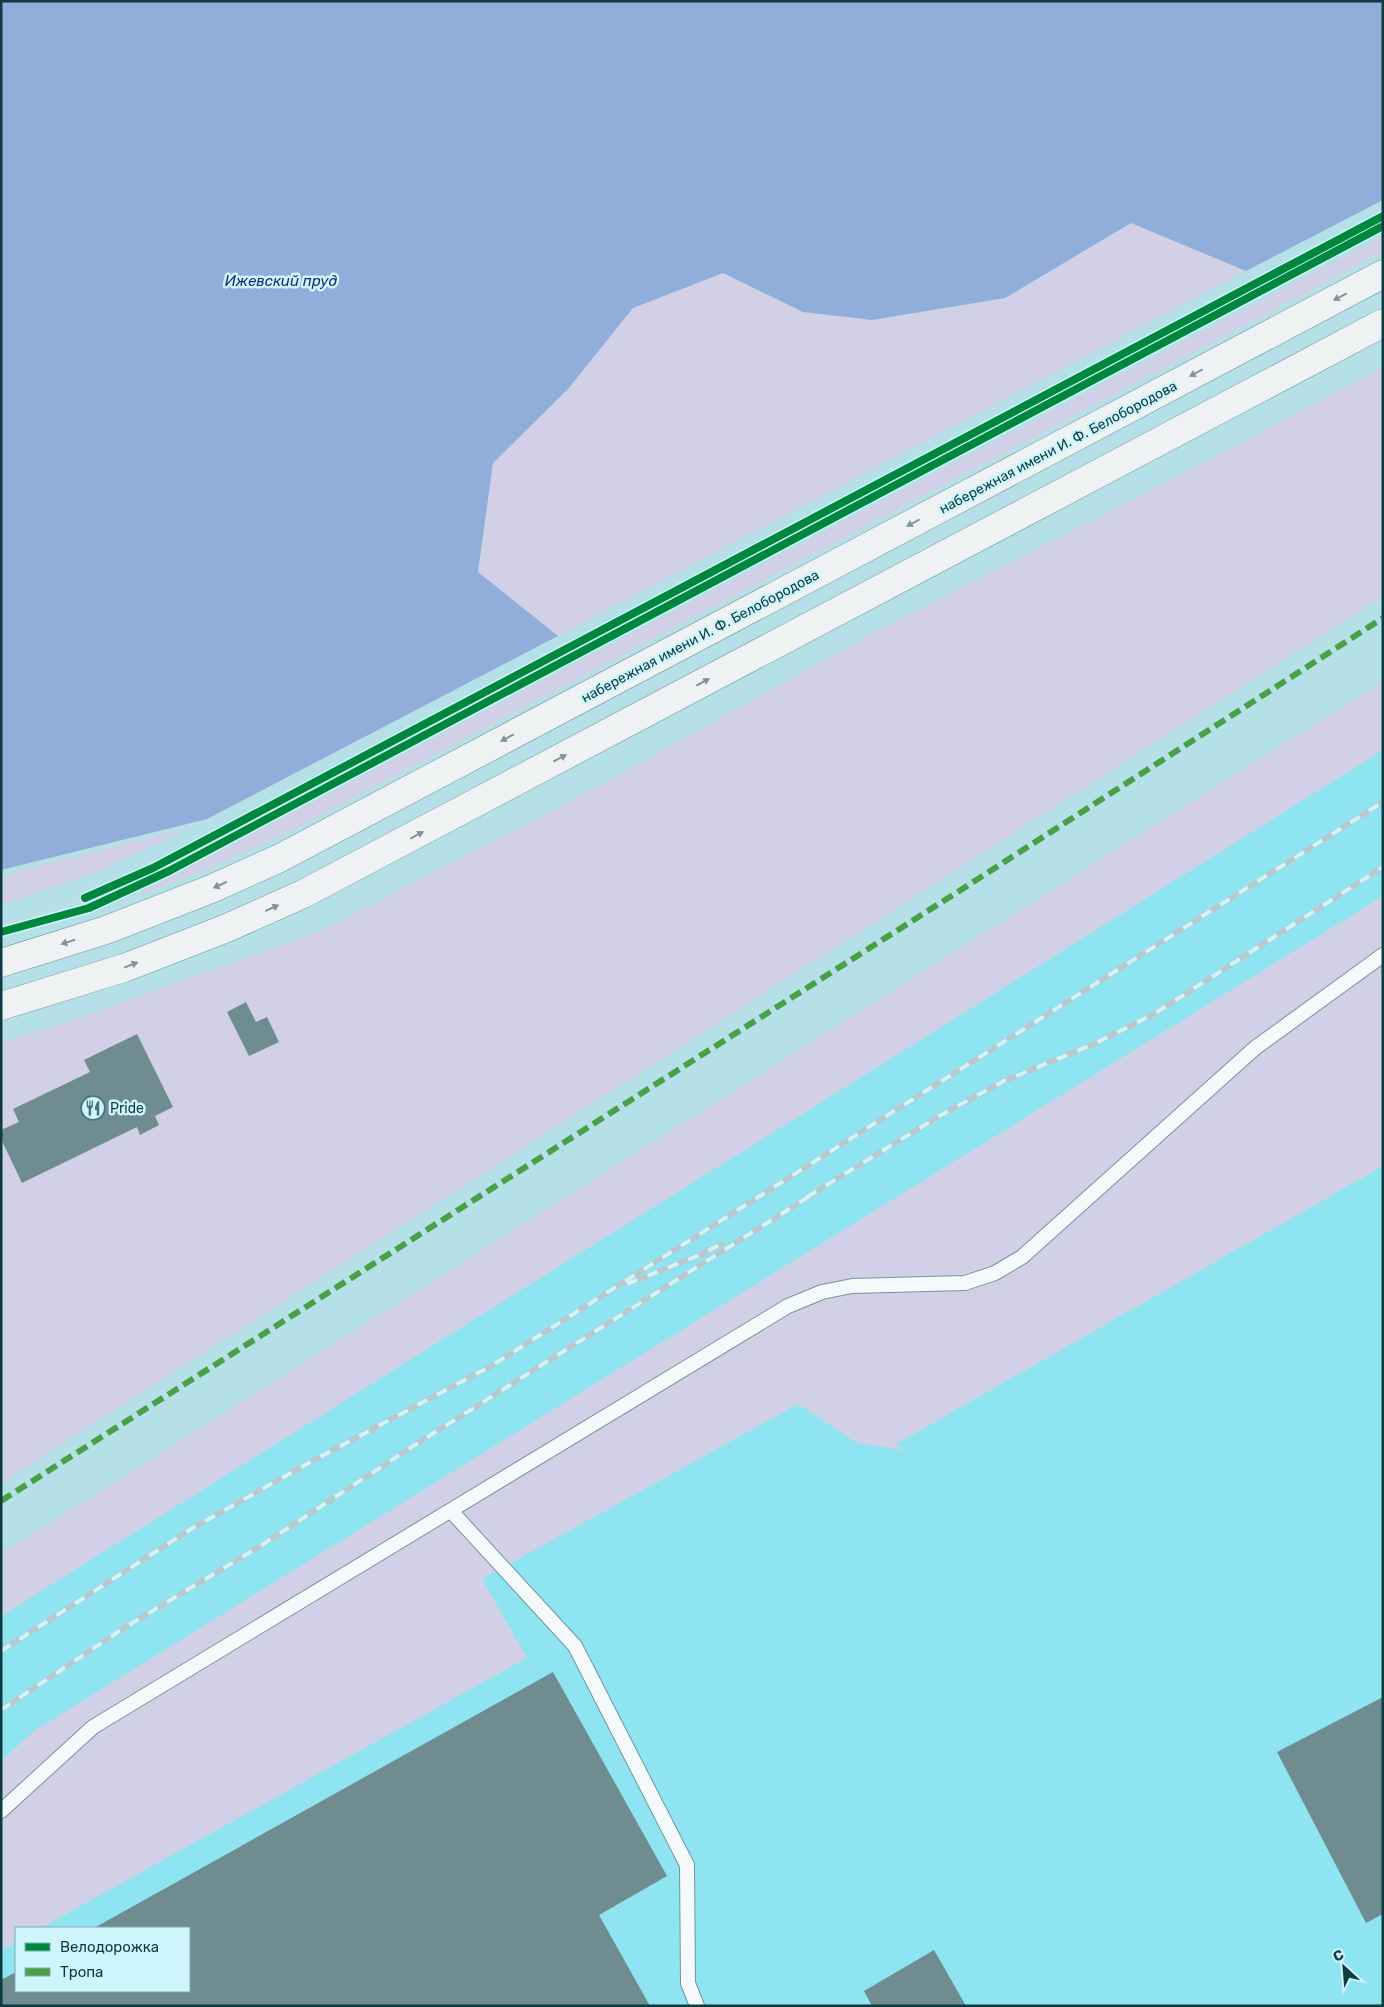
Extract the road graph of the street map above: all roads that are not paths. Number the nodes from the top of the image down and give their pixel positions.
1 (1383, 274) edge
2 (1383, 323) edge
3 (1383, 954) edge
4 (1, 963) edge
5 (1, 1006) edge
6 (451, 1511) junction
7 (1, 1811) edge
8 (697, 2006) edge

1 -> 4 main road, набережная имени И. Ф. Белобородова
5 -> 2 main road
3 - 6 lane
6 - 7 lane
6 - 8 lane

